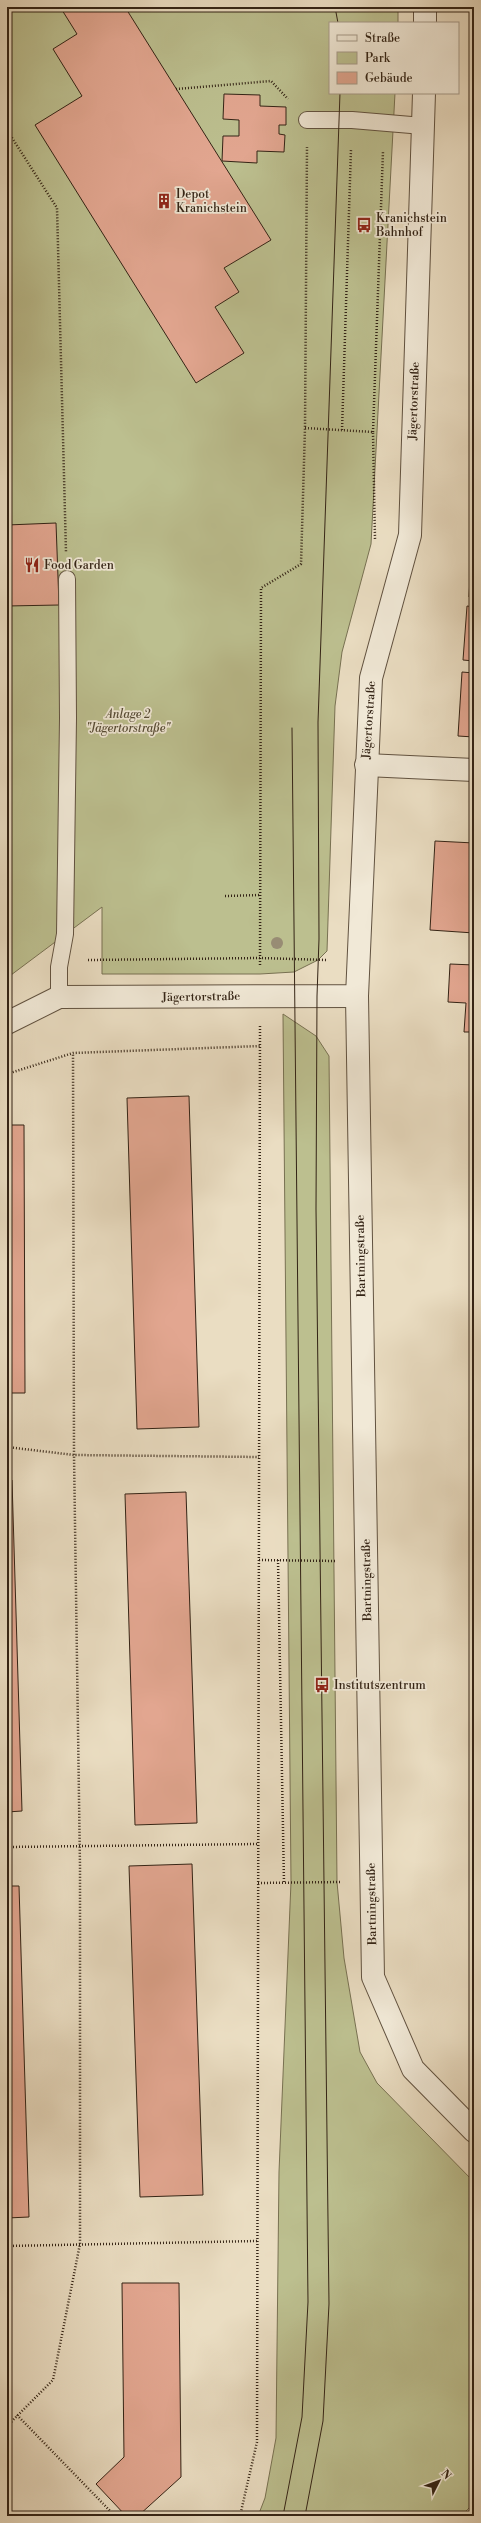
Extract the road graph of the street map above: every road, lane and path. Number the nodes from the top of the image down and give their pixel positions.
1 (425, 7) edge
2 (425, 22) edge
3 (176, 89) dead end
4 (424, 94) edge
5 (307, 120) junction
6 (424, 126) junction
7 (7, 130) edge
8 (351, 147) dead end
9 (383, 147) dead end
10 (342, 430) dead end
11 (373, 432) dead end
12 (67, 579) joint
13 (366, 765) junction
14 (474, 770) edge
15 (260, 895) junction
16 (226, 896) dead end
17 (260, 958) junction
18 (59, 967) junction
19 (260, 996) junction
20 (357, 996) junction
21 (59, 997) junction
22 (7, 1023) edge
23 (260, 1046) junction
24 (73, 1054) junction
25 (7, 1074) edge
26 (7, 1447) edge
27 (74, 1455) junction
28 (259, 1457) junction
29 (259, 1560) junction
30 (278, 1560) junction
31 (337, 1569) dead end
32 (258, 1844) junction
33 (7, 1847) edge
34 (79, 1848) junction
35 (343, 1875) dead end
36 (258, 1883) junction
37 (284, 1883) junction
38 (474, 2131) edge
39 (257, 2241) junction
40 (80, 2244) junction
41 (7, 2246) edge
42 (17, 2414) junction
43 (7, 2426) edge
44 (115, 2516) edge
45 (240, 2516) edge

1 - 2 street
3 - 5 path
4 - 6 street, Jägertorstraße
5 - 6 lane
5 - 15 path
6 - 13 street, Jägertorstraße
7 - 12 path
8 - 10 path
9 - 11 path
12 - 18 lane
13 - 14 street
13 - 20 street, Jägertorstraße
15 - 16 path
15 - 17 path
17 - 18 path
17 - 19 path
18 - 21 lane
19 - 20 street, Jägertorstraße
19 - 21 street, Jägertorstraße
19 - 23 path
20 - 38 street, Bartningstraße
21 - 22 street, Jägertorstraße
23 - 24 path
23 - 28 path
24 - 25 path
24 - 27 path
26 - 27 path
27 - 28 path
27 - 34 path
28 - 29 path
29 - 30 path
29 - 32 path
30 - 31 path
30 - 37 path
32 - 34 path
32 - 36 path
33 - 34 path
34 - 40 path
35 - 37 path
36 - 37 path
36 - 39 path
39 - 40 path
39 - 45 path
40 - 41 path
40 - 42 path
42 - 43 path
42 - 44 path

